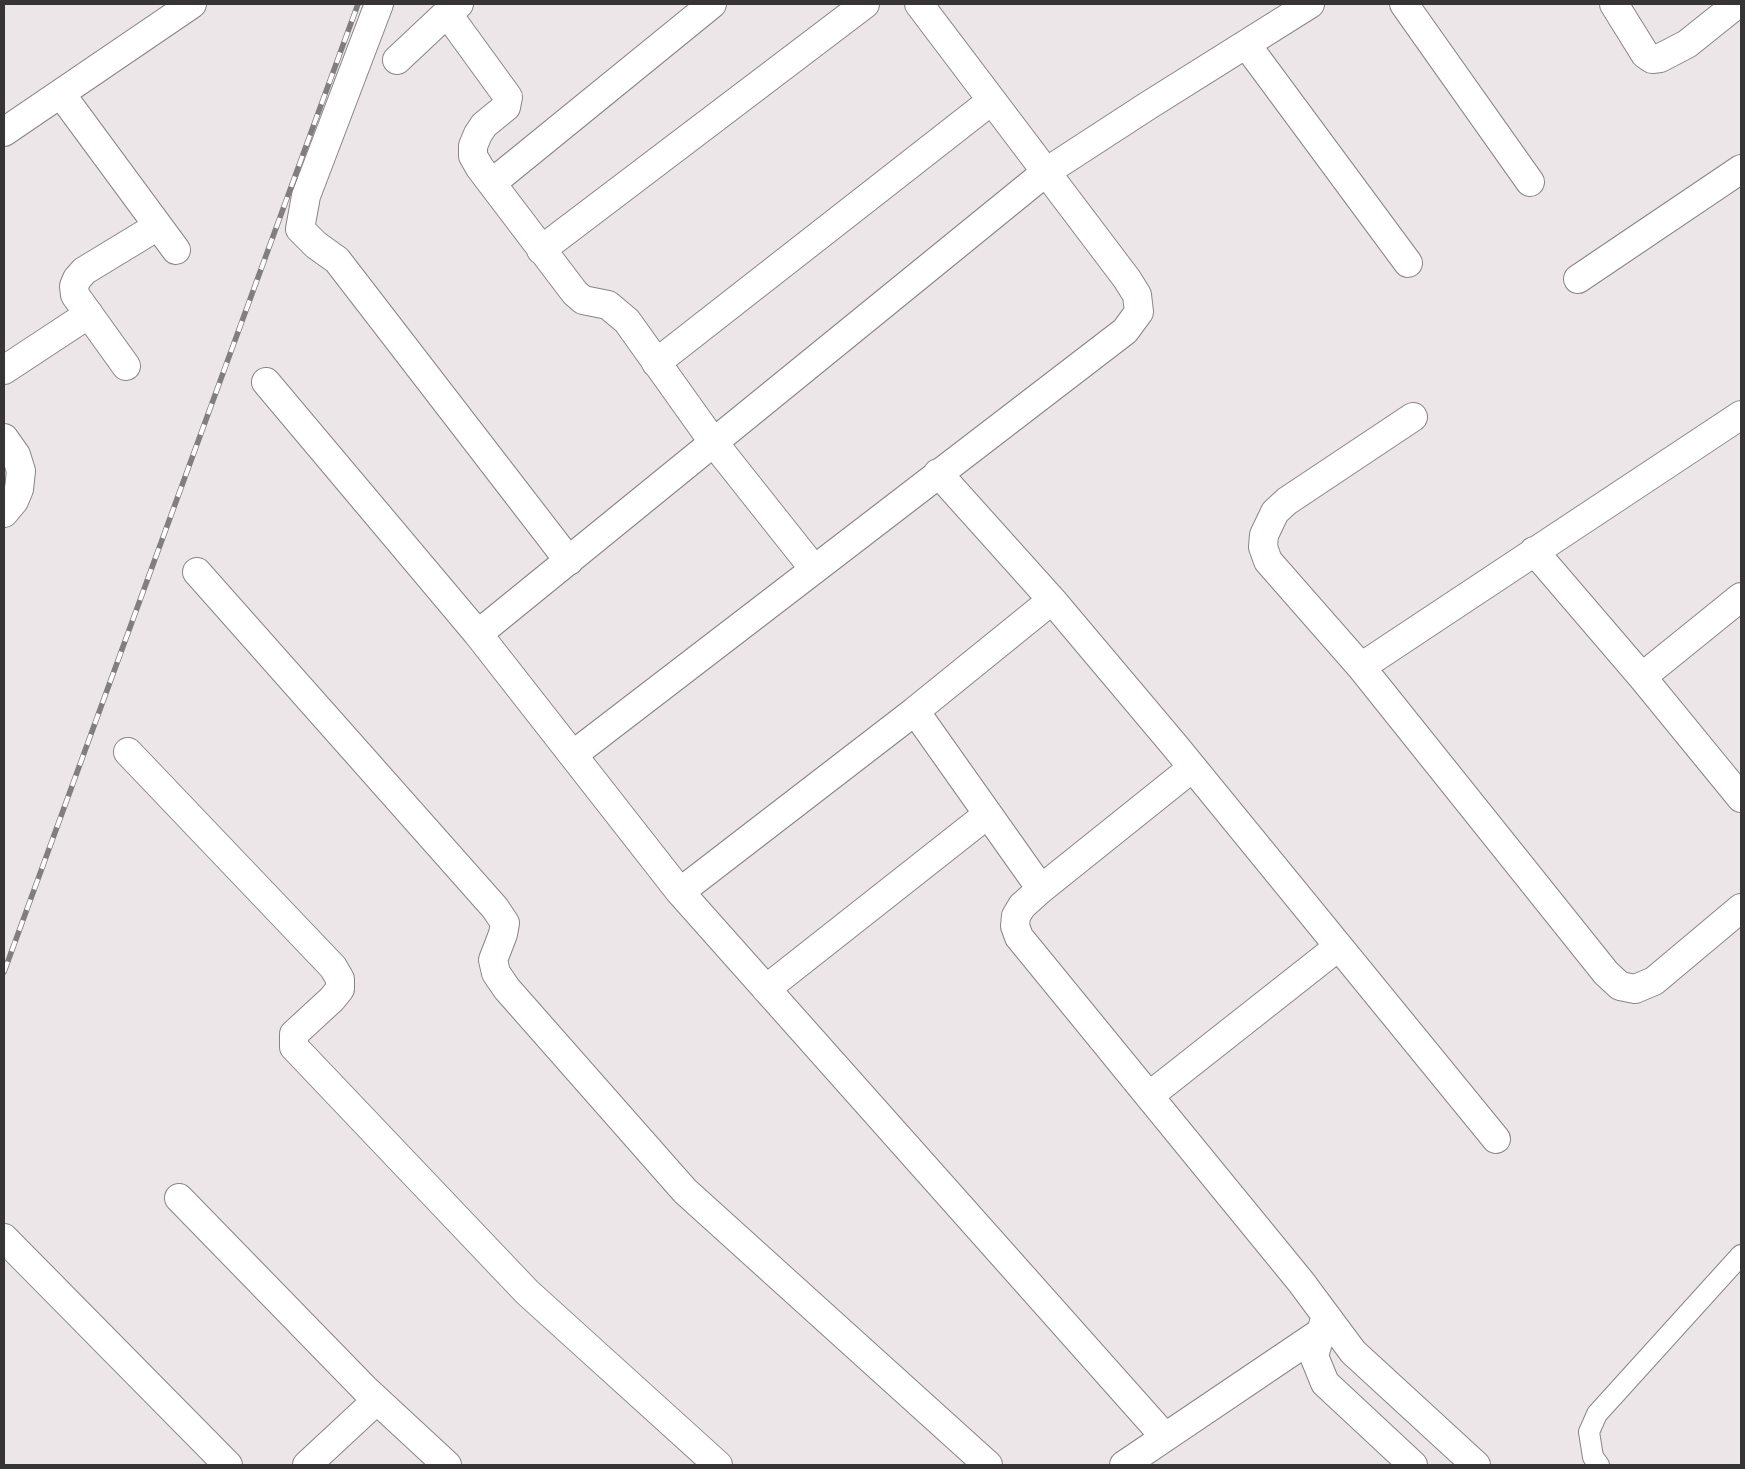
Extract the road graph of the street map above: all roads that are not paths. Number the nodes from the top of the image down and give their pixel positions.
1 (192, 4) edge
2 (379, 4) edge
3 (712, 4) edge
4 (865, 4) edge
5 (1310, 4) edge
6 (1404, 4) edge
7 (1614, 4) edge
8 (1737, 4) edge
9 (930, 7) edge
10 (453, 8) edge
11 (1246, 44) junction
12 (397, 60) dead end
13 (61, 94) junction
14 (991, 101) junction
15 (4, 132) edge
16 (1741, 169) edge
17 (1046, 172) junction
18 (1530, 182) dead end
19 (492, 183) junction
20 (158, 226) junction
21 (176, 250) dead end
22 (541, 250) junction
23 (1408, 263) dead end
24 (1578, 279) dead end
25 (89, 314) junction
26 (656, 363) junction
27 (126, 366) dead end
28 (4, 370) edge
29 (266, 382) dead end
30 (1741, 414) edge
31 (1413, 417) dead end
32 (5, 443) edge
33 (714, 444) junction
34 (938, 473) junction
35 (4, 513) edge
36 (1534, 551) junction
37 (569, 561) junction
38 (814, 569) junction
39 (197, 572) dead end
40 (1741, 597) edge
41 (1052, 600) junction
42 (478, 634) junction
43 (1360, 667) junction
44 (1642, 677) junction
45 (915, 711) junction
46 (128, 752) dead end
47 (574, 754) junction
48 (1192, 768) junction
49 (1741, 798) edge
50 (988, 814) junction
51 (1041, 889) junction
52 (680, 892) junction
53 (1741, 908) edge
54 (1338, 947) junction
55 (766, 990) junction
56 (1149, 1096) junction
57 (1496, 1139) dead end
58 (179, 1198) dead end
59 (4, 1238) edge
60 (1741, 1255) edge
61 (1323, 1324) junction
62 (377, 1400) junction
63 (1165, 1438) junction
64 (228, 1465) edge
65 (307, 1465) edge
66 (447, 1465) edge
67 (718, 1465) edge
68 (988, 1465) edge
69 (1124, 1465) edge
70 (1413, 1465) edge
71 (1476, 1465) edge
72 (1600, 1465) edge

1 - 13 street
2 - 37 street
3 - 19 street
4 - 22 street
5 - 11 street
6 - 18 street
7 - 8 street
9 - 14 street
10 - 12 street
10 - 19 street
11 - 17 street
11 - 23 street
13 - 15 street
13 - 20 street
14 - 17 street
14 - 26 street
16 - 24 street
17 - 33 street
17 - 34 street
19 - 22 street
20 - 21 street
20 - 25 street
22 - 26 street
25 - 27 street
25 - 28 street
26 - 33 street
29 - 42 street
30 - 36 street
31 - 43 street
32 - 35 street
33 - 37 street
33 - 38 street
34 - 38 street
34 - 41 street
36 - 43 street
36 - 44 street
37 - 42 street
38 - 47 street
39 - 68 street
40 - 44 street
41 - 45 street
41 - 48 street
42 - 47 street
43 - 53 street
44 - 49 street
45 - 50 street
45 - 52 street
46 - 67 street
47 - 52 street
48 - 51 street
48 - 54 street
50 - 51 street
50 - 55 street
51 - 56 street
52 - 55 street
54 - 56 street
54 - 57 street
55 - 63 street
56 - 61 street
58 - 62 street
59 - 64 street
60 - 72 lane
61 - 63 street
61 - 70 street
61 - 71 street
62 - 65 street
62 - 66 street
63 - 69 street

